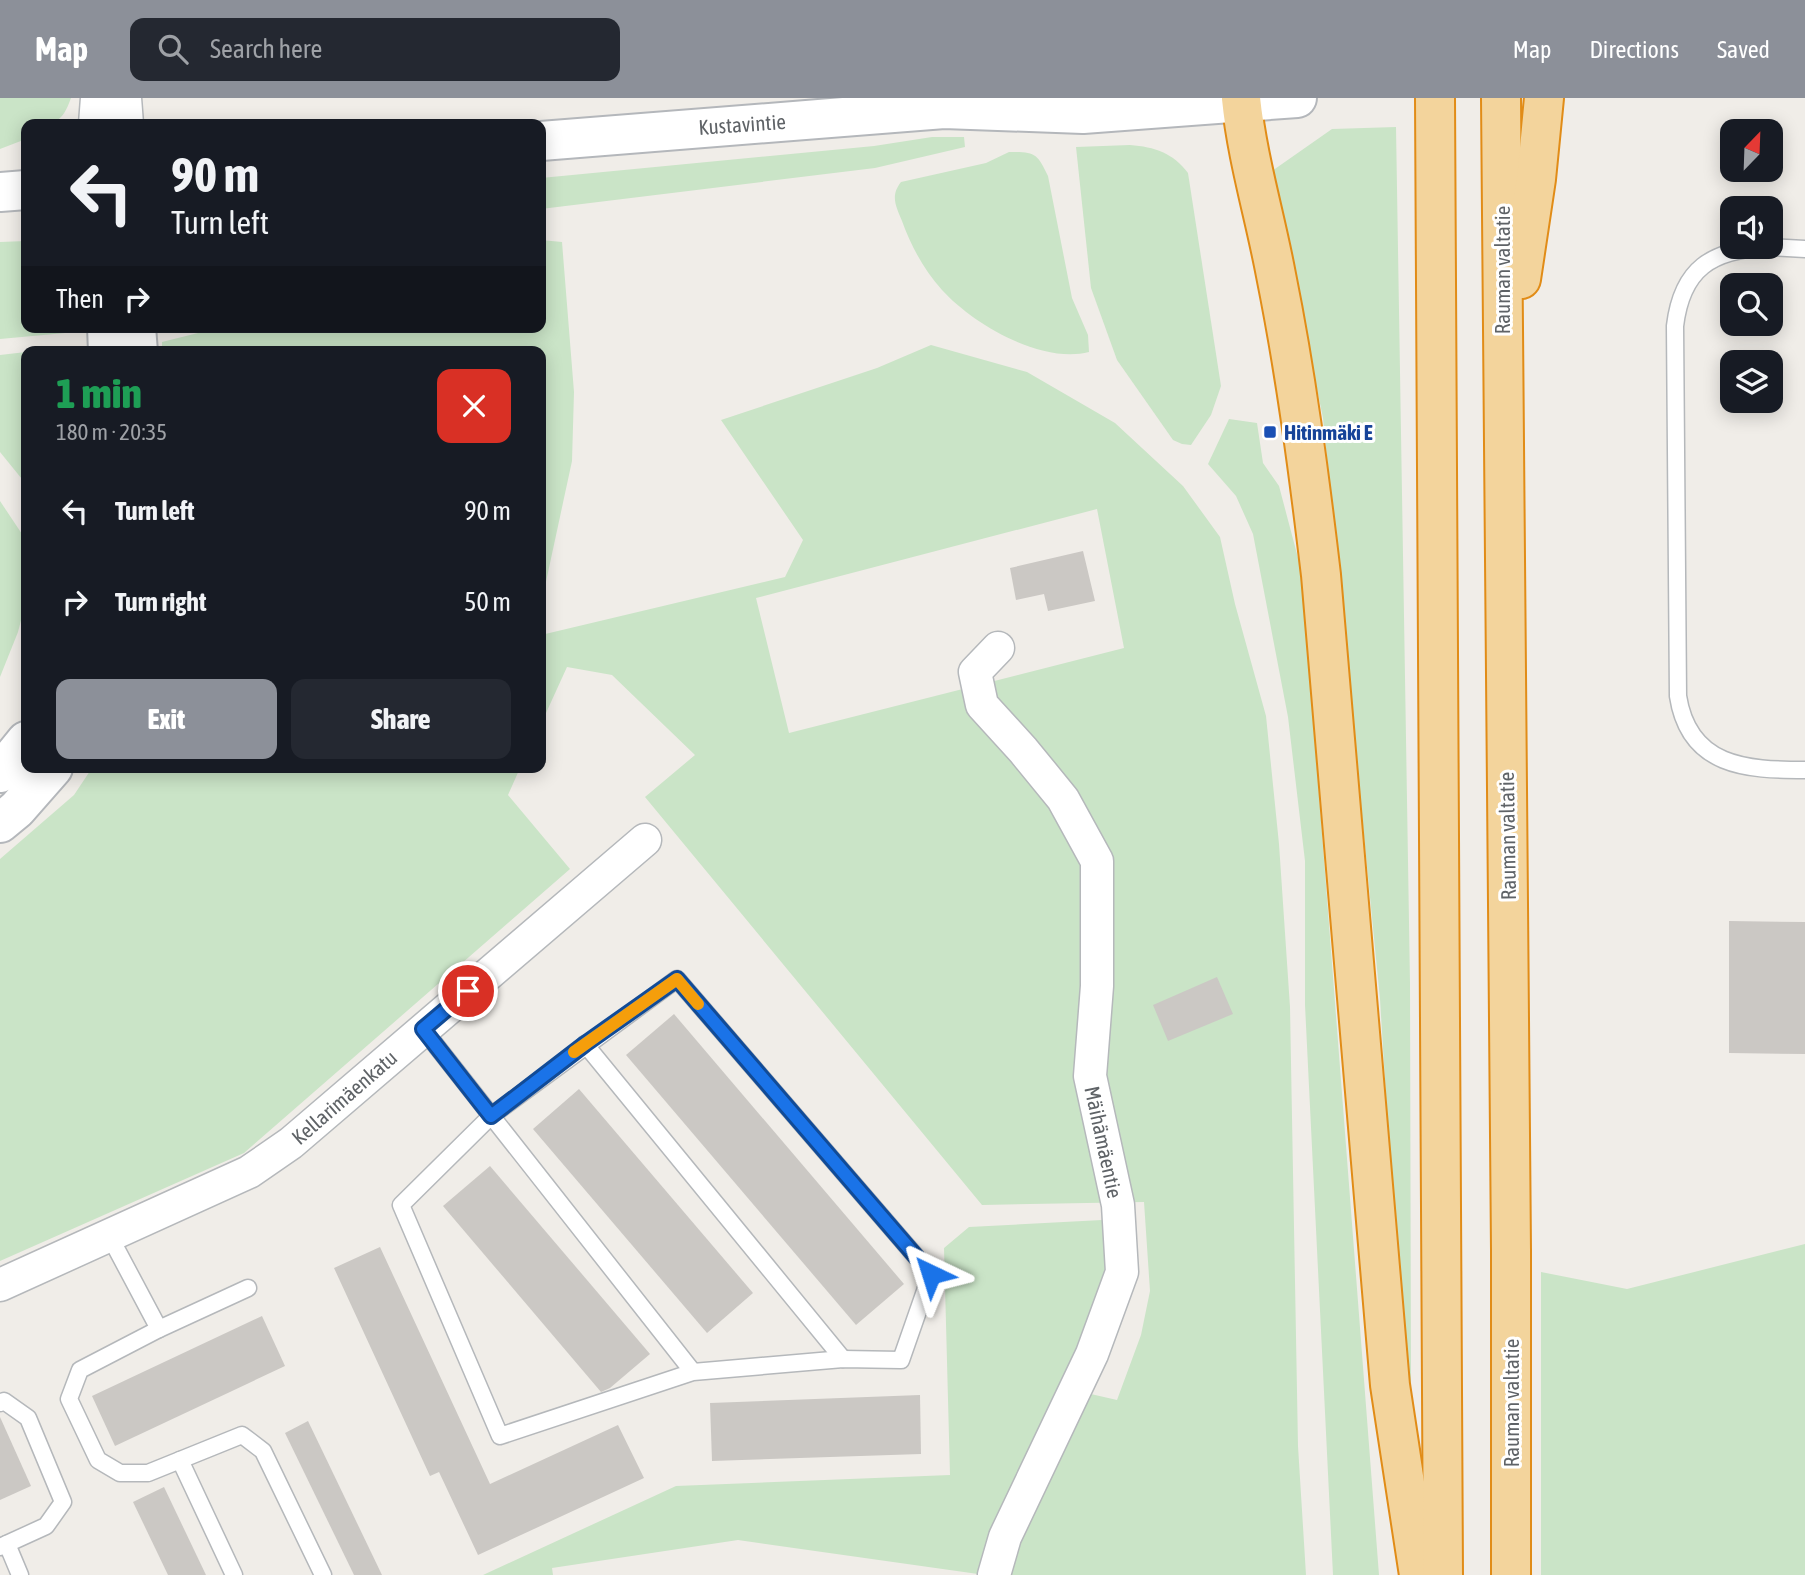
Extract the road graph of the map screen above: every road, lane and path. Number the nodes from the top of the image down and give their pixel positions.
1 (97, 98) edge
2 (125, 98) edge
3 (994, 98) edge
4 (1297, 98) edge
5 (1435, 98) edge
6 (1501, 98) edge
7 (1544, 98) edge
8 (1242, 101) edge
9 (944, 109) junction
10 (95, 119) edge
11 (127, 119) edge
12 (546, 141) edge
13 (21, 190) edge
14 (0, 192) edge
15 (1783, 248) edge
16 (1805, 249) edge
17 (1720, 254) edge
18 (1502, 399) junction
19 (998, 648) dead end
20 (21, 747) edge
21 (1805, 770) edge
22 (0, 773) edge
23 (49, 773) edge
24 (0, 823) edge
25 (645, 840) dead end
26 (423, 1029) junction
27 (585, 1044) junction
28 (491, 1116) junction
29 (109, 1235) junction
30 (0, 1285) edge
31 (248, 1288) dead end
32 (159, 1329) junction
33 (843, 1359) junction
34 (693, 1372) junction
35 (0, 1403) edge
36 (180, 1460) junction
37 (3, 1545) edge
38 (20, 1575) edge
39 (234, 1575) edge
40 (323, 1575) edge
41 (994, 1575) edge
42 (1419, 1575) edge
43 (1443, 1575) edge
44 (1511, 1575) edge

1 - 10 street
2 - 11 street
3 - 9 main road, Kustavintie
4 - 8 main road, Kustavintie
5 - 43 highway
6 - 18 highway, Rauman valtatie
7 - 18 highway
8 - 9 main road, Kustavintie
8 - 42 highway
9 - 12 main road, Kustavintie
13 - 14 main road
15 - 16 lane
17 - 21 lane
18 - 44 highway, Rauman valtatie
19 - 41 street, Mäihämäentie
20 - 22 main road
23 - 24 main road
25 - 26 street, Kellarimäenkatu
26 - 28 lane
26 - 29 street, Kellarimäenkatu
27 - 28 lane
27 - 33 lane
27 - 33 lane
28 - 34 lane
28 - 34 lane
29 - 30 street, Kellarimäenkatu
29 - 32 lane
31 - 32 lane
32 - 36 lane
33 - 34 lane
35 - 37 lane
36 - 39 lane
36 - 40 lane
37 - 38 lane

